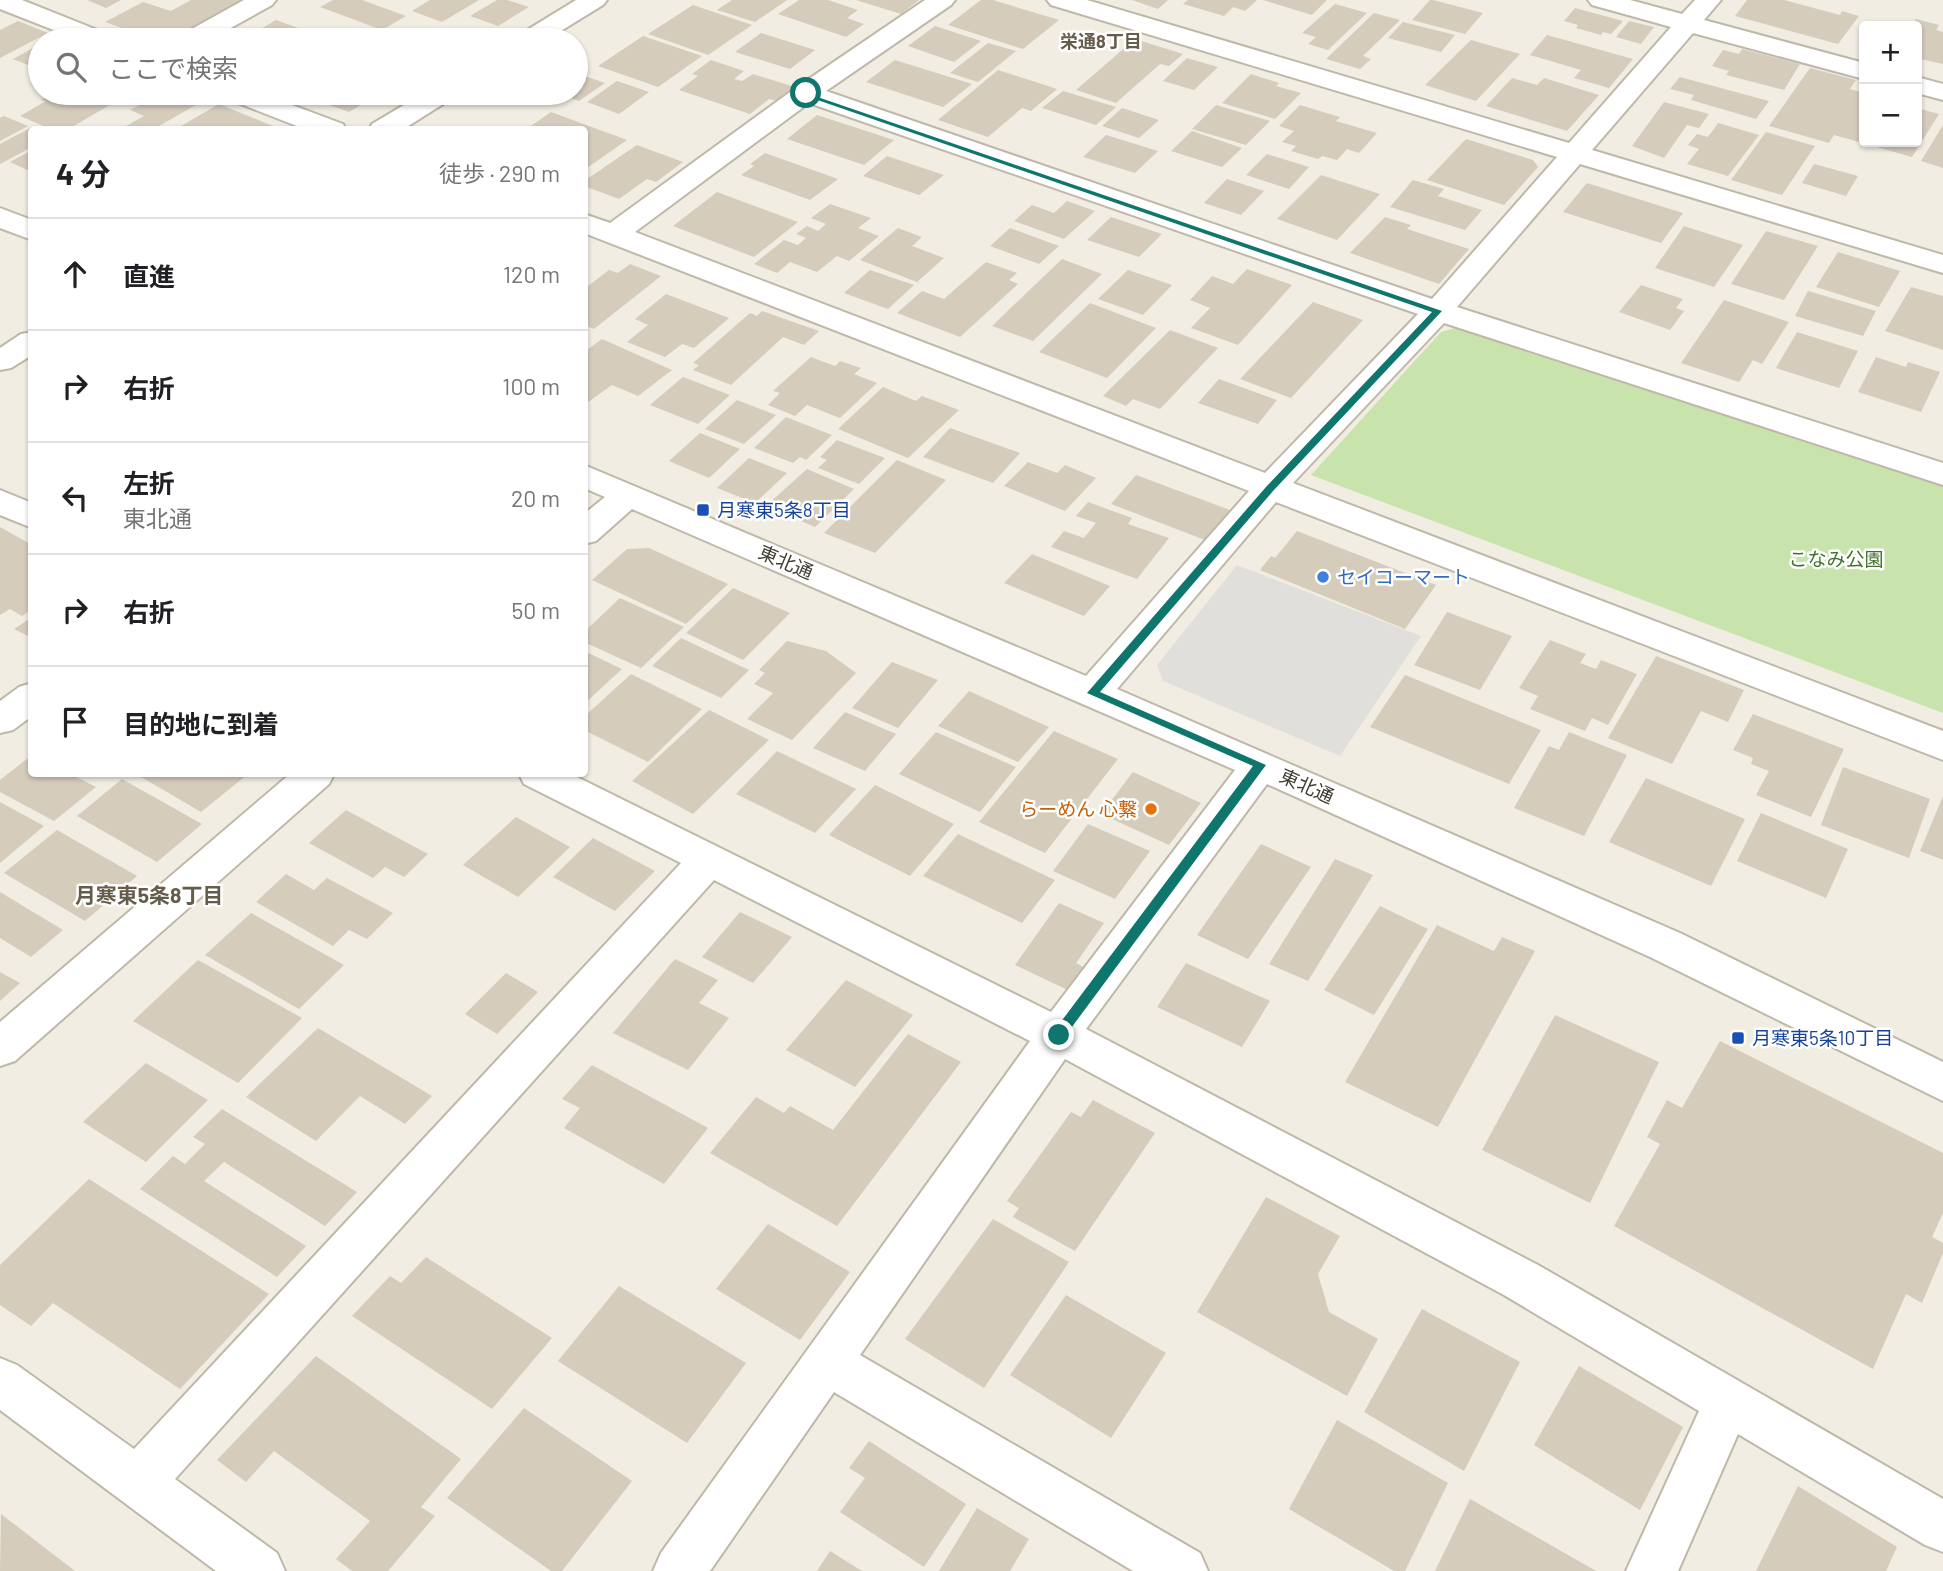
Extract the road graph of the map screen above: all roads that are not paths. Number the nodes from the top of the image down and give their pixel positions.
1 (263, 0) edge
2 (594, 0) edge
3 (942, 0) edge
4 (1060, 0) edge
5 (1601, 0) edge
6 (1, 2) edge
7 (1698, 12) edge
8 (69, 28) edge
9 (212, 28) edge
10 (548, 28) edge
11 (1859, 69) edge
12 (1922, 86) edge
13 (1943, 92) edge
14 (806, 93) junction
15 (268, 105) edge
16 (423, 105) edge
17 (323, 126) edge
18 (388, 126) edge
19 (1577, 153) junction
20 (0, 218) edge
21 (599, 229) edge
22 (28, 230) edge
23 (1943, 264) edge
24 (1438, 311) junction
25 (28, 344) edge
26 (0, 361) edge
27 (1943, 474) edge
28 (588, 477) edge
29 (1269, 489) junction
30 (628, 494) junction
31 (0, 501) edge
32 (28, 515) edge
33 (588, 529) edge
34 (1092, 693) junction
35 (28, 699) edge
36 (0, 720) edge
37 (1943, 746) edge
38 (1260, 765) junction
39 (311, 777) edge
40 (544, 777) edge
41 (708, 860) junction
42 (1059, 1035) junction
43 (0, 1048) edge
44 (1943, 1083) edge
45 (827, 1362) junction
46 (0, 1381) edge
47 (1728, 1402) junction
48 (139, 1481) junction
49 (1943, 1527) edge
50 (259, 1571) edge
51 (679, 1571) edge
52 (1182, 1571) edge
53 (1652, 1571) edge

1 - 9 street
2 - 10 street
3 - 14 street
4 - 19 street
5 - 7 street
6 - 8 street
7 - 11 street
7 - 19 street
12 - 13 street
14 - 21 street
14 - 24 street
15 - 17 street
16 - 18 street
19 - 23 street
19 - 24 street
20 - 22 street
21 - 29 street
24 - 27 street
24 - 29 street
25 - 26 street
28 - 30 street, 東北通
29 - 34 street
29 - 37 street
30 - 33 street
30 - 34 street, 東北通
31 - 32 street
34 - 38 street, 東北通
35 - 36 street
38 - 42 street
38 - 44 street, 東北通
39 - 43 street
40 - 41 street
41 - 42 street
41 - 48 street
42 - 45 street
42 - 47 street
45 - 51 street
45 - 52 street
46 - 48 street
47 - 49 street
47 - 53 street
48 - 50 street

